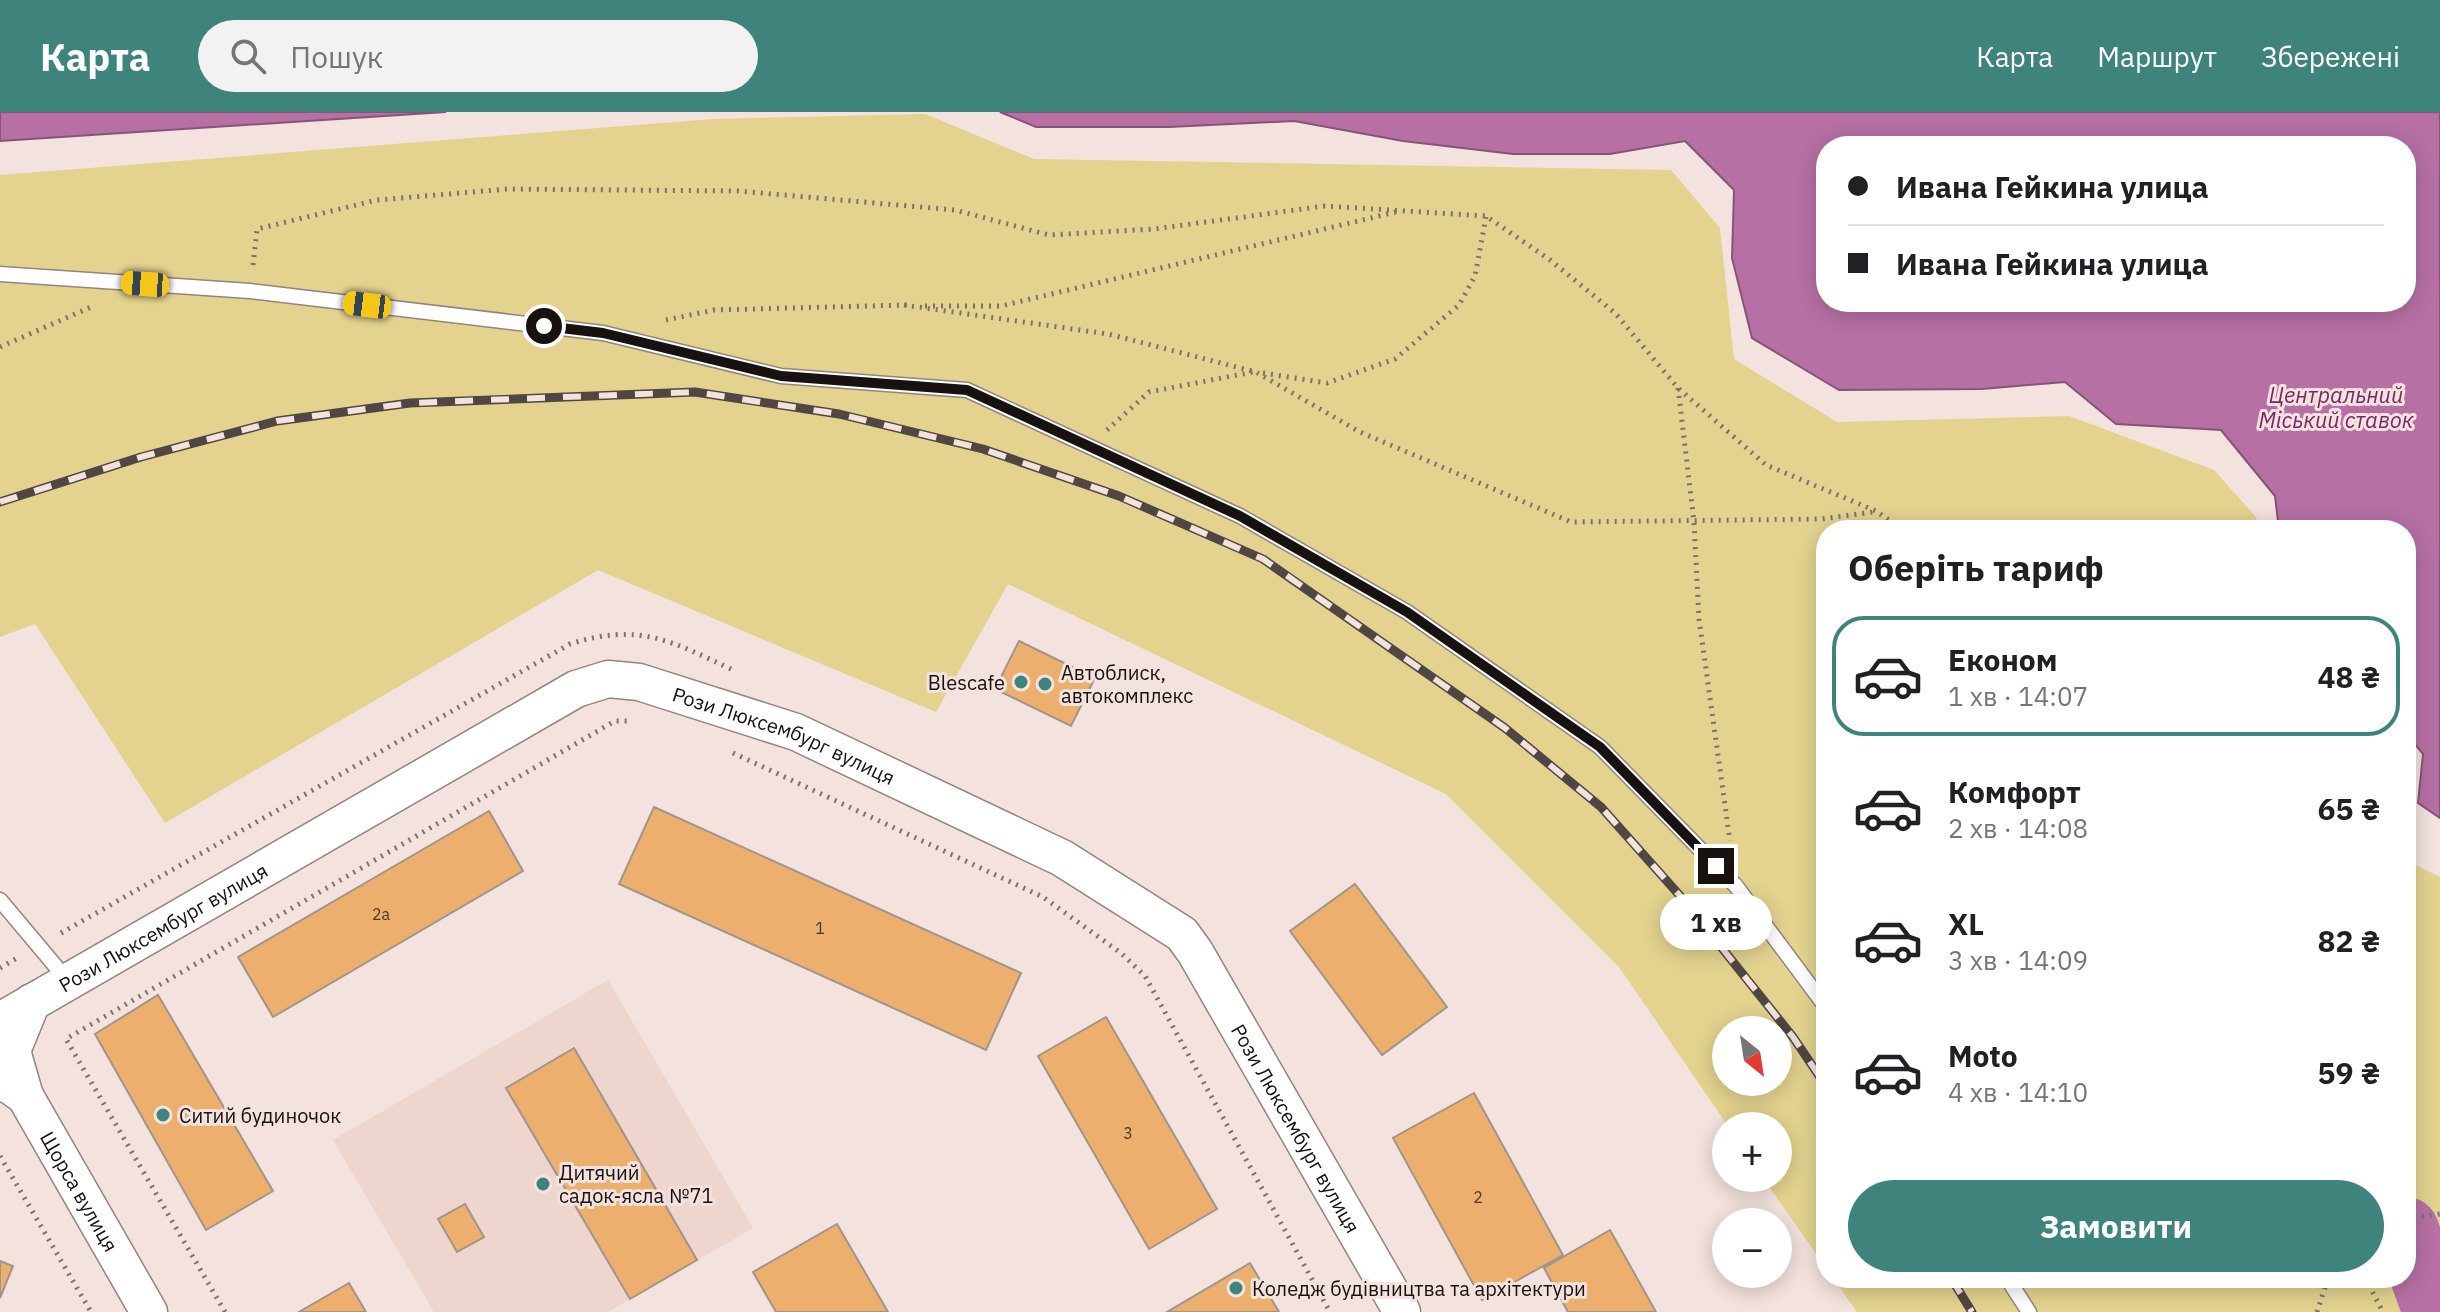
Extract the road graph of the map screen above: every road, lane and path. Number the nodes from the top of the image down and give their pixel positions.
1 (1400, 211) junction
2 (1486, 216) junction
3 (0, 274) edge
4 (145, 284) junction
5 (250, 291) junction
6 (904, 305) junction
7 (658, 322) dead end
8 (0, 347) edge
9 (1256, 372) junction
10 (1678, 388) junction
11 (1088, 446) junction
12 (1876, 511) junction
13 (1889, 520) edge
14 (1694, 522) junction
15 (742, 675) dead end
16 (645, 720) dead end
17 (732, 753) dead end
18 (1736, 886) junction
19 (0, 900) edge
20 (38, 945) junction
21 (0, 968) edge
22 (68, 981) junction
23 (1816, 994) edge
24 (32, 1002) junction
25 (0, 1021) edge
26 (12, 1088) edge
27 (0, 1156) edge
28 (2440, 1214) edge
29 (2416, 1217) edge
30 (2013, 1288) edge
31 (2325, 1288) edge
32 (2370, 1288) edge
33 (91, 1312) edge
34 (149, 1312) edge
35 (225, 1312) edge
36 (1330, 1312) edge
37 (1402, 1312) edge
38 (2029, 1312) edge
39 (2317, 1312) edge
40 (2383, 1312) edge

1 - 2 path
1 - 5 path
1 - 6 path
2 - 9 path
2 - 10 path
3 - 4 lane
4 - 5 lane
4 - 8 path
5 - 11 lane
6 - 7 path
6 - 9 path
9 - 11 path
9 - 14 path
10 - 12 path
10 - 14 path
11 - 18 lane
12 - 13 path
12 - 14 path
14 - 18 path
15 - 20 path
16 - 35 path
17 - 36 path
18 - 23 lane
19 - 20 lane
20 - 21 path
20 - 22 lane
22 - 24 street, Рози Люксембург вулиця
22 - 37 street, Рози Люксембург вулиця
24 - 25 street, Рози Люксембург вулиця
24 - 26 street, Щорса вулиця
26 - 34 street, Щорса вулиця
27 - 33 path
28 - 29 path
30 - 38 lane
31 - 39 path
32 - 40 path

